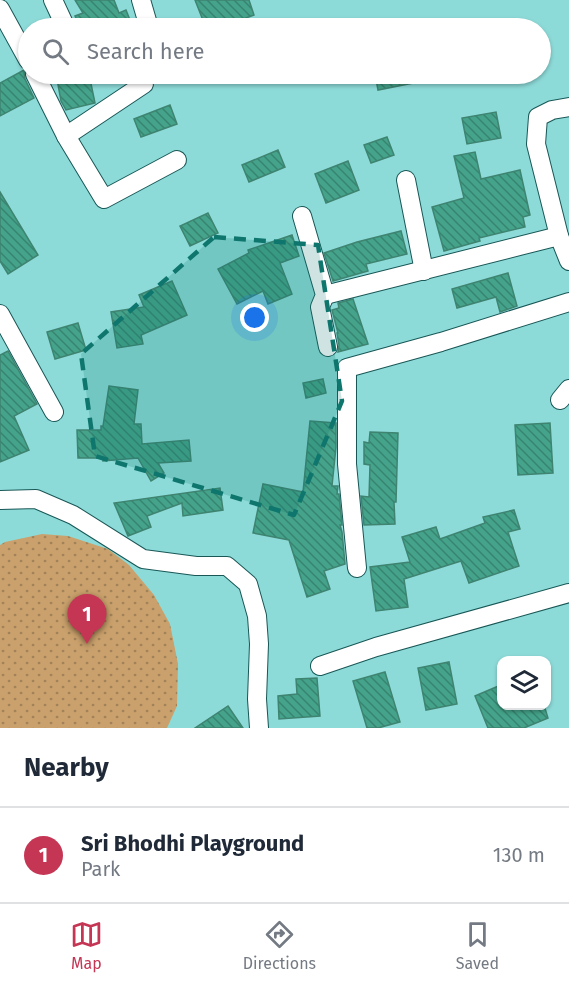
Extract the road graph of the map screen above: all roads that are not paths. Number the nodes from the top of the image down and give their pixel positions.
1 (53, 0) edge
2 (141, 0) edge
3 (0, 9) edge
4 (61, 18) edge
5 (146, 18) edge
6 (18, 42) edge
7 (40, 84) edge
8 (144, 84) dead end
9 (569, 108) edge
10 (66, 136) junction
11 (177, 160) dead end
12 (406, 180) dead end
13 (302, 216) dead end
14 (559, 236) junction
15 (569, 261) edge
16 (424, 271) junction
17 (326, 296) junction
18 (569, 302) edge
19 (0, 314) edge
20 (328, 347) dead end
21 (54, 412) dead end
22 (0, 500) edge
23 (357, 568) dead end
24 (569, 593) edge
25 (321, 666) dead end
26 (259, 728) edge

1 - 4 street
2 - 5 street
3 - 6 street
7 - 10 street
8 - 10 street
9 - 14 street
10 - 11 street
12 - 16 street
13 - 17 street
14 - 15 street
14 - 16 street
16 - 17 street
17 - 20 street
18 - 23 street
19 - 21 street
22 - 26 street
24 - 25 street

